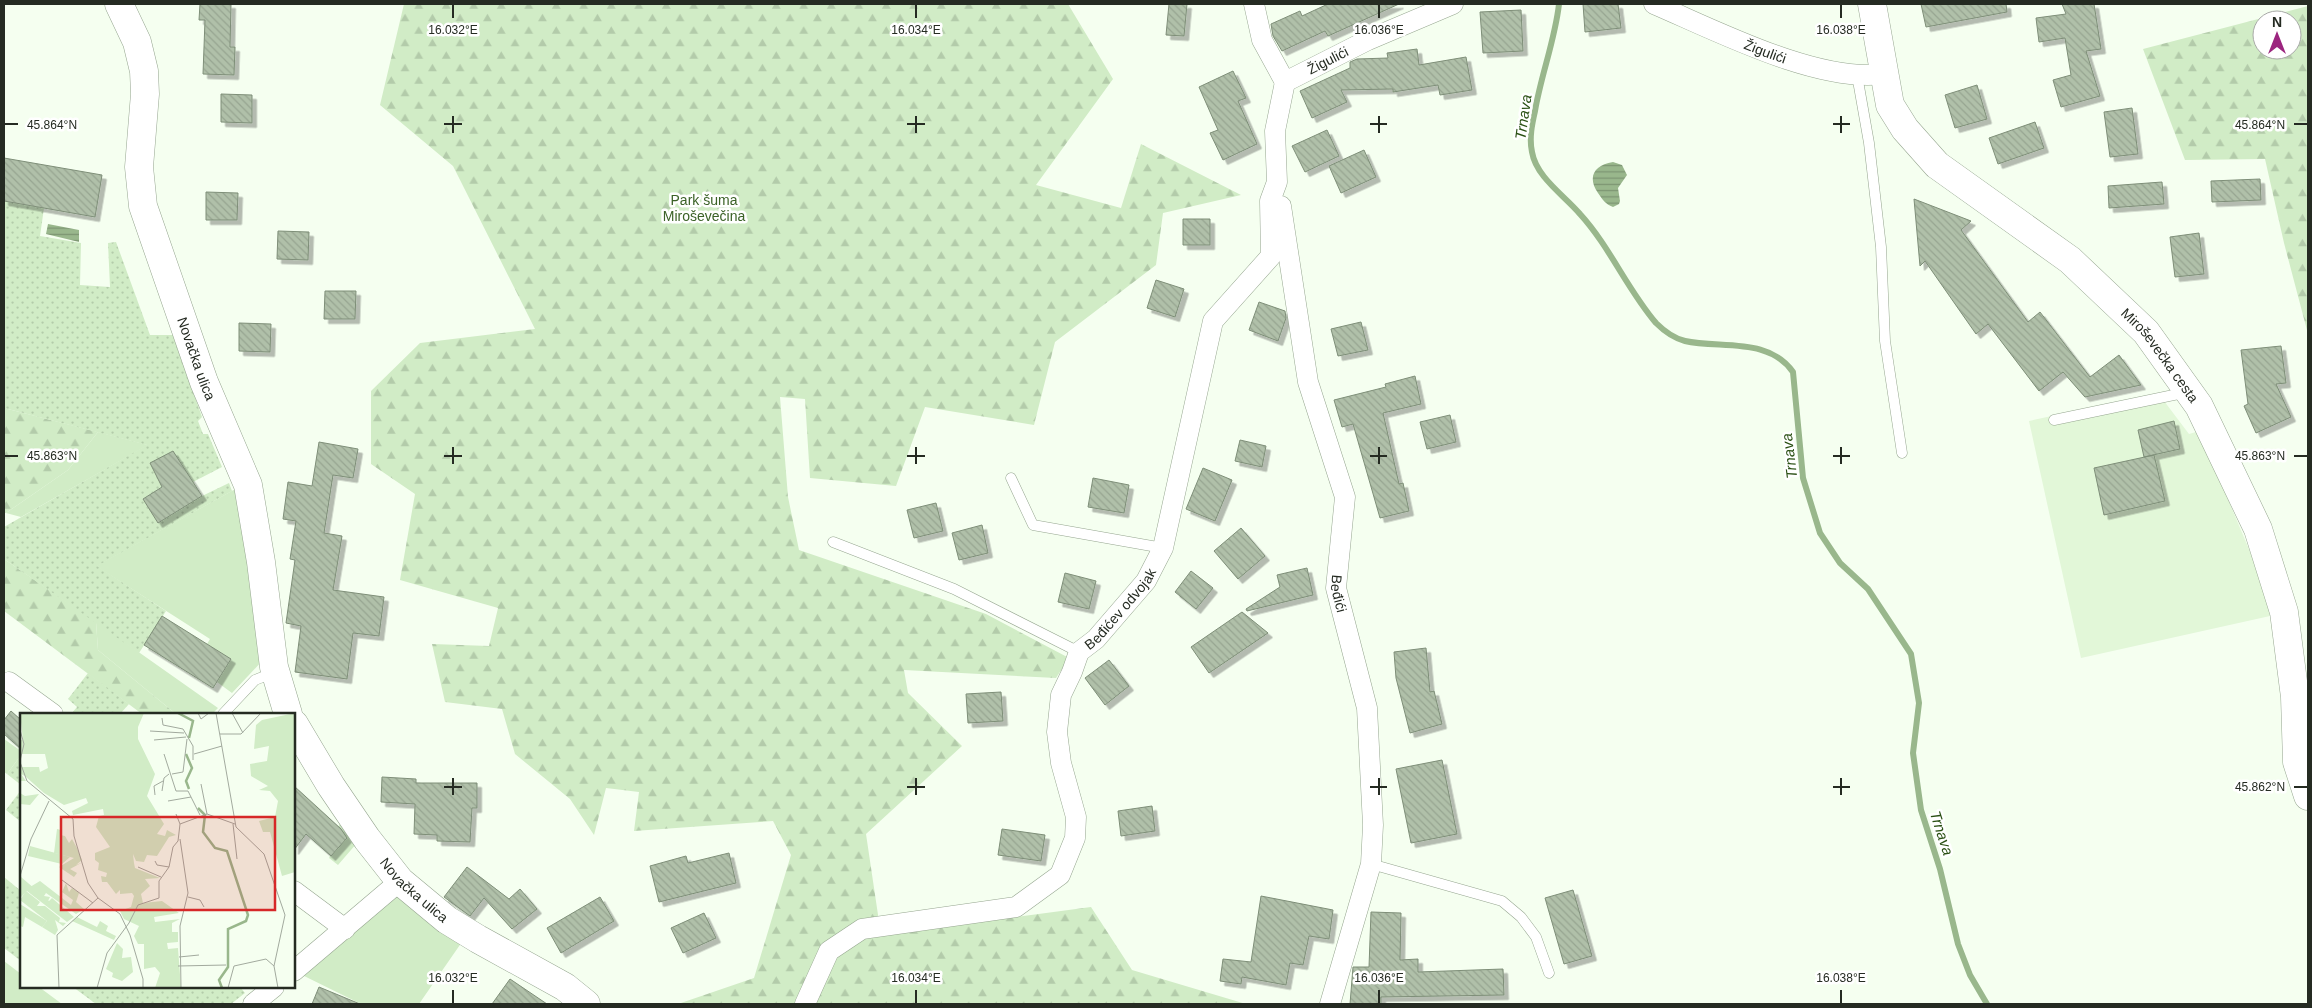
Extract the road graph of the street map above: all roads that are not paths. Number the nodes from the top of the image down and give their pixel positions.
1 (119, 4) edge
2 (1254, 4) edge
3 (1454, 4) edge
4 (1654, 4) edge
5 (1872, 4) edge
6 (1870, 75) junction
7 (1285, 82) junction
8 (1278, 182) junction
9 (2189, 392) junction
10 (2054, 420) dead end
11 (1902, 452) dead end
12 (1011, 478) dead end
13 (833, 542) dead end
14 (1163, 548) junction
15 (1078, 652) junction
16 (275, 672) junction
17 (9, 682) dead end
18 (52, 713) edge
19 (224, 713) edge
20 (288, 713) edge
21 (295, 726) edge
22 (2308, 796) edge
23 (1371, 864) junction
24 (400, 881) junction
25 (295, 892) edge
26 (345, 929) junction
27 (295, 969) edge
28 (1549, 973) dead end
29 (273, 988) edge
30 (253, 1004) edge
31 (586, 1004) edge
32 (805, 1004) edge
33 (1330, 1004) edge

1 - 16 street, Novačka ulica
2 - 7 street
3 - 7 street, Žigulići
4 - 6 street, Žigulići
5 - 6 street, Miroševečka cesta
6 - 9 street, Miroševečka cesta
6 - 11 lane
7 - 8 street, Beđićev odvojak
8 - 14 street, Beđićev odvojak
8 - 23 street, Beđići
9 - 10 lane
9 - 22 street, Miroševečka cesta
12 - 14 lane
13 - 15 lane
14 - 15 street, Beđićev odvojak
15 - 32 street, Beđićev odvojak
16 - 19 lane
16 - 20 street, Novačka ulica
17 - 18 street
21 - 24 street, Novačka ulica
23 - 28 lane
23 - 33 street, Beđići
24 - 26 street
24 - 31 street, Novačka ulica
25 - 26 street
26 - 27 street
29 - 30 street

